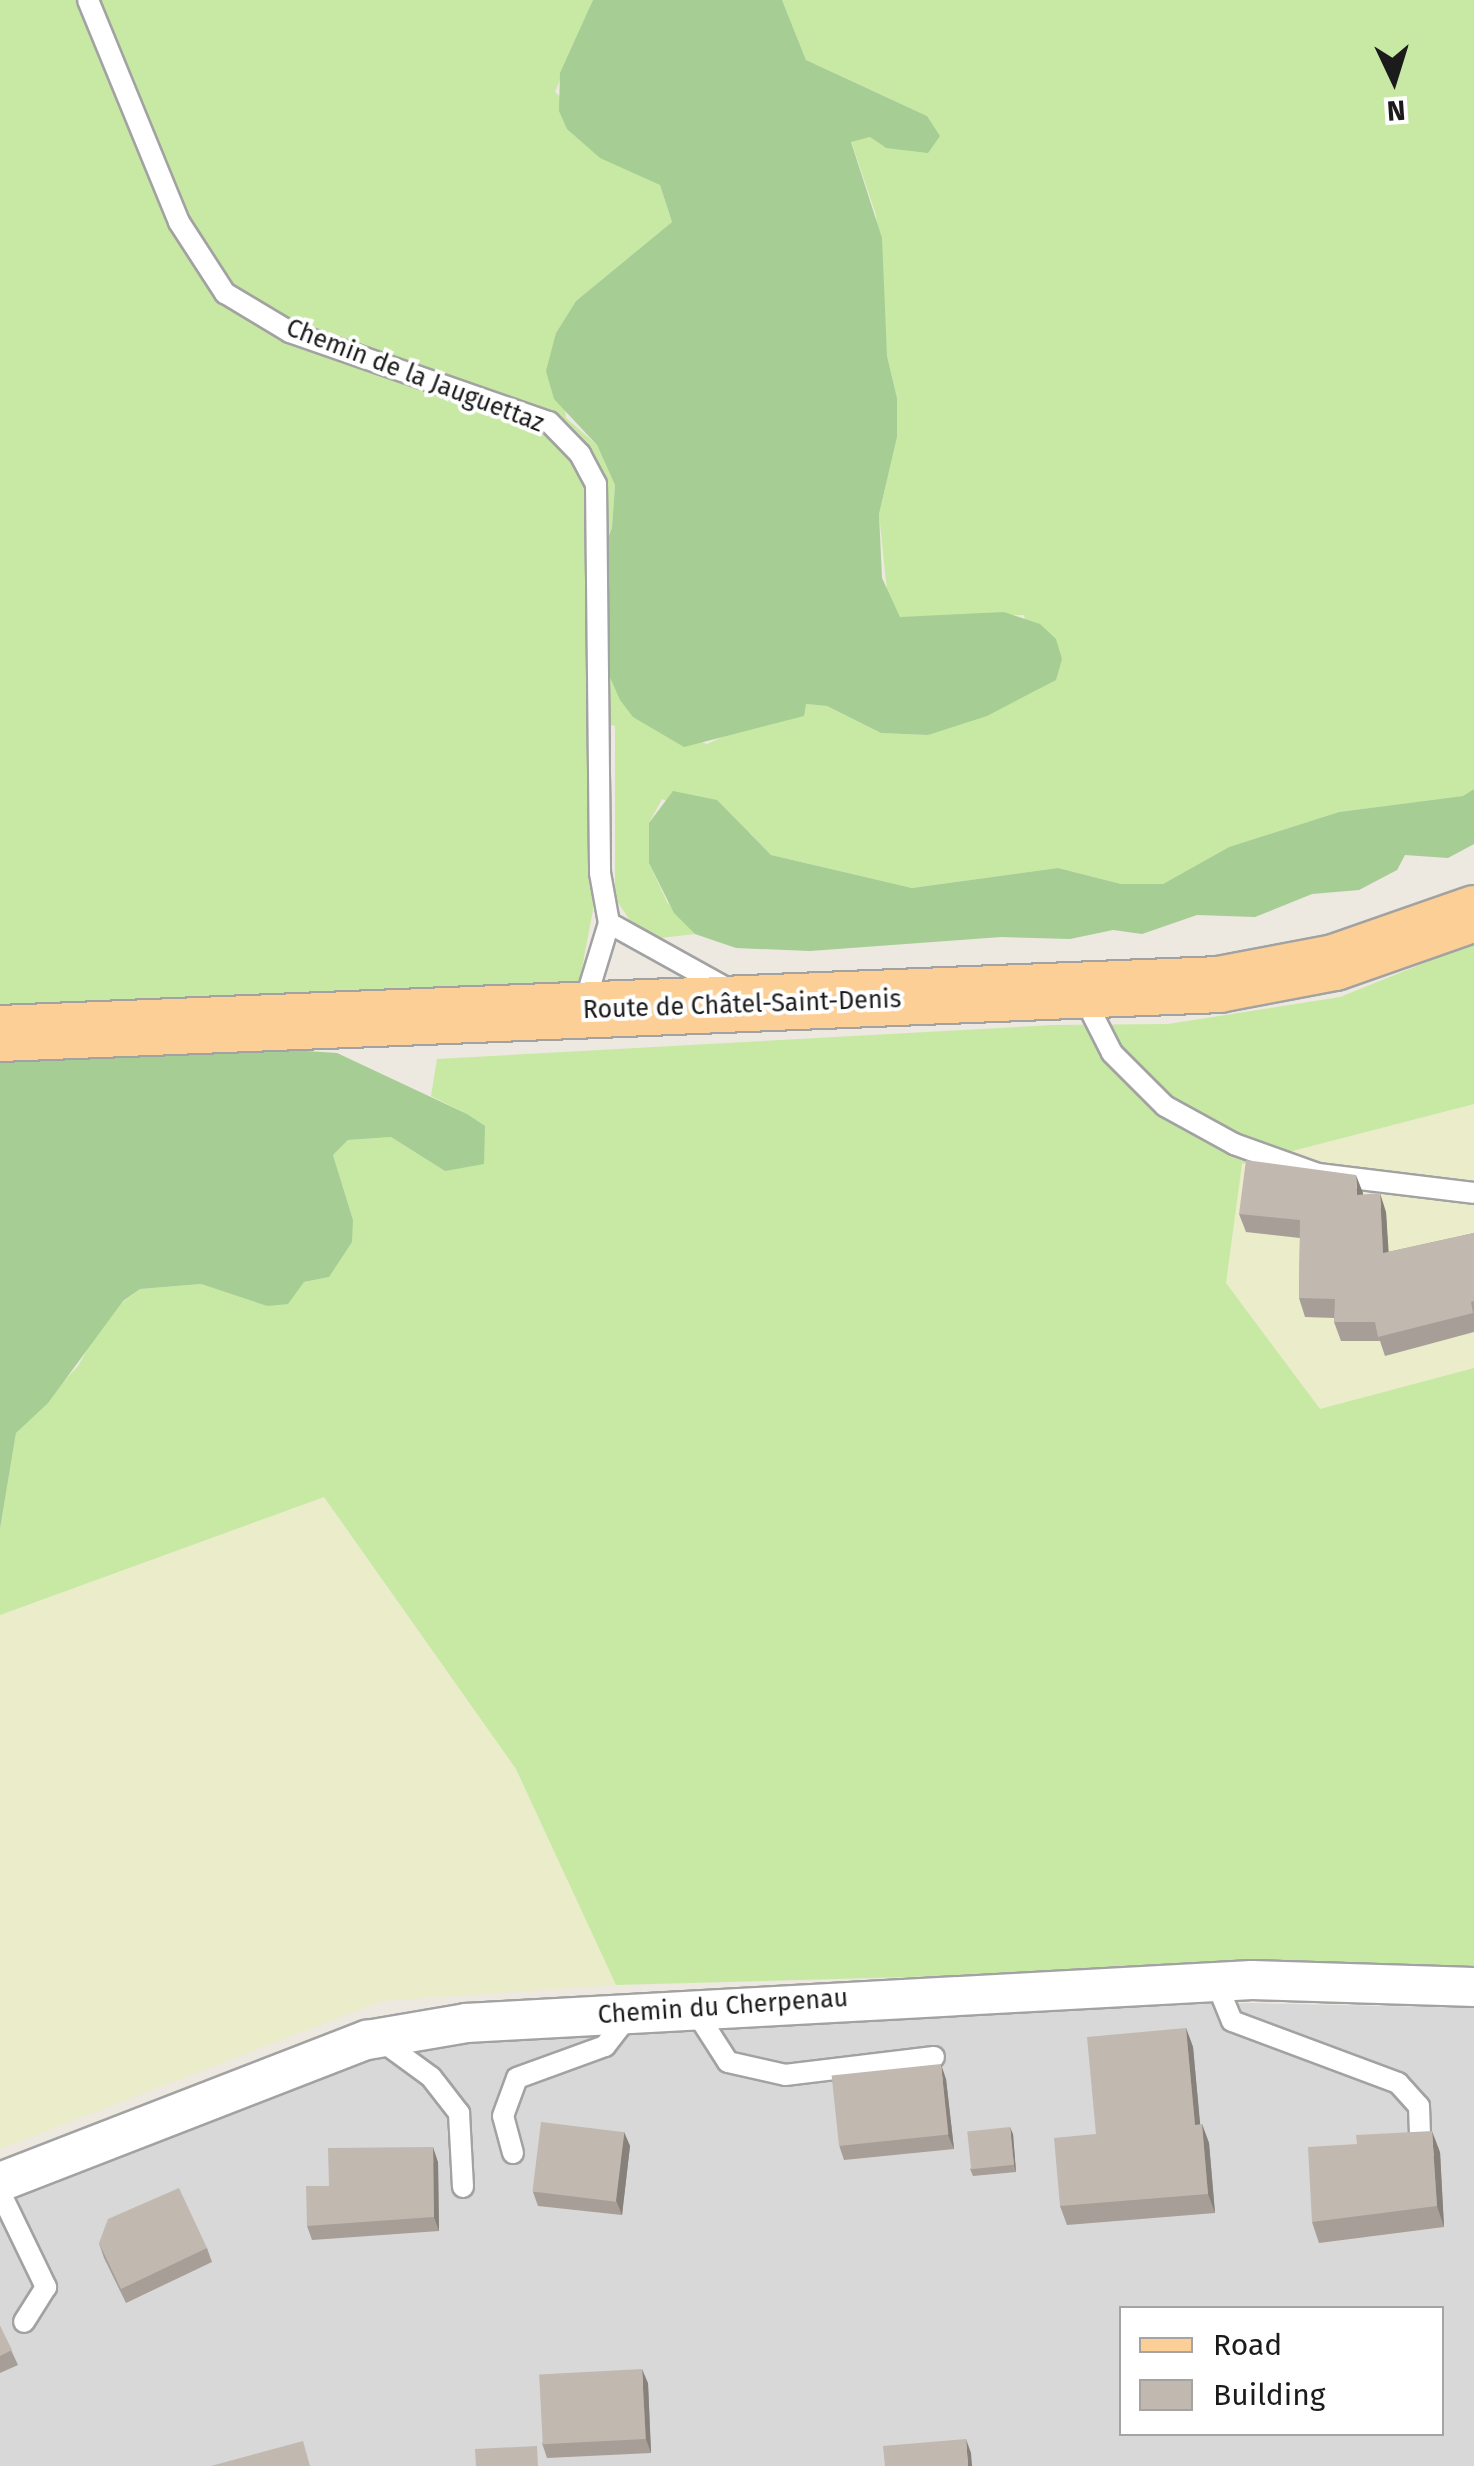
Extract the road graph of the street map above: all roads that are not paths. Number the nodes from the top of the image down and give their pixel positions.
1 (88, 0) edge
2 (1474, 913) edge
3 (609, 923) junction
4 (1081, 992) junction
5 (762, 1005) junction
6 (582, 1011) junction
7 (0, 1033) edge
8 (1474, 1192) edge
9 (1216, 1982) junction
10 (1474, 1987) edge
11 (694, 2009) junction
12 (632, 2013) junction
13 (377, 2038) junction
14 (934, 2057) dead end
15 (1420, 2142) edge
16 (513, 2153) dead end
17 (0, 2182) edge
18 (463, 2186) dead end
19 (0, 2192) edge
20 (24, 2322) dead end

1 - 3 lane, Chemin de la Jauguettaz
2 - 4 main road, Route de Châtel-Saint-Denis
3 - 5 lane
3 - 6 lane
4 - 5 main road, Route de Châtel-Saint-Denis
4 - 8 lane
5 - 6 main road, Route de Châtel-Saint-Denis
6 - 7 main road, Route de Châtel-Saint-Denis
9 - 10 street, Chemin du Cherpenau
9 - 11 street, Chemin du Cherpenau
9 - 15 lane
11 - 12 street, Chemin du Cherpenau
11 - 14 lane
12 - 13 street, Chemin du Cherpenau
12 - 16 lane
13 - 17 street, Chemin du Cherpenau
13 - 18 lane
19 - 20 lane

